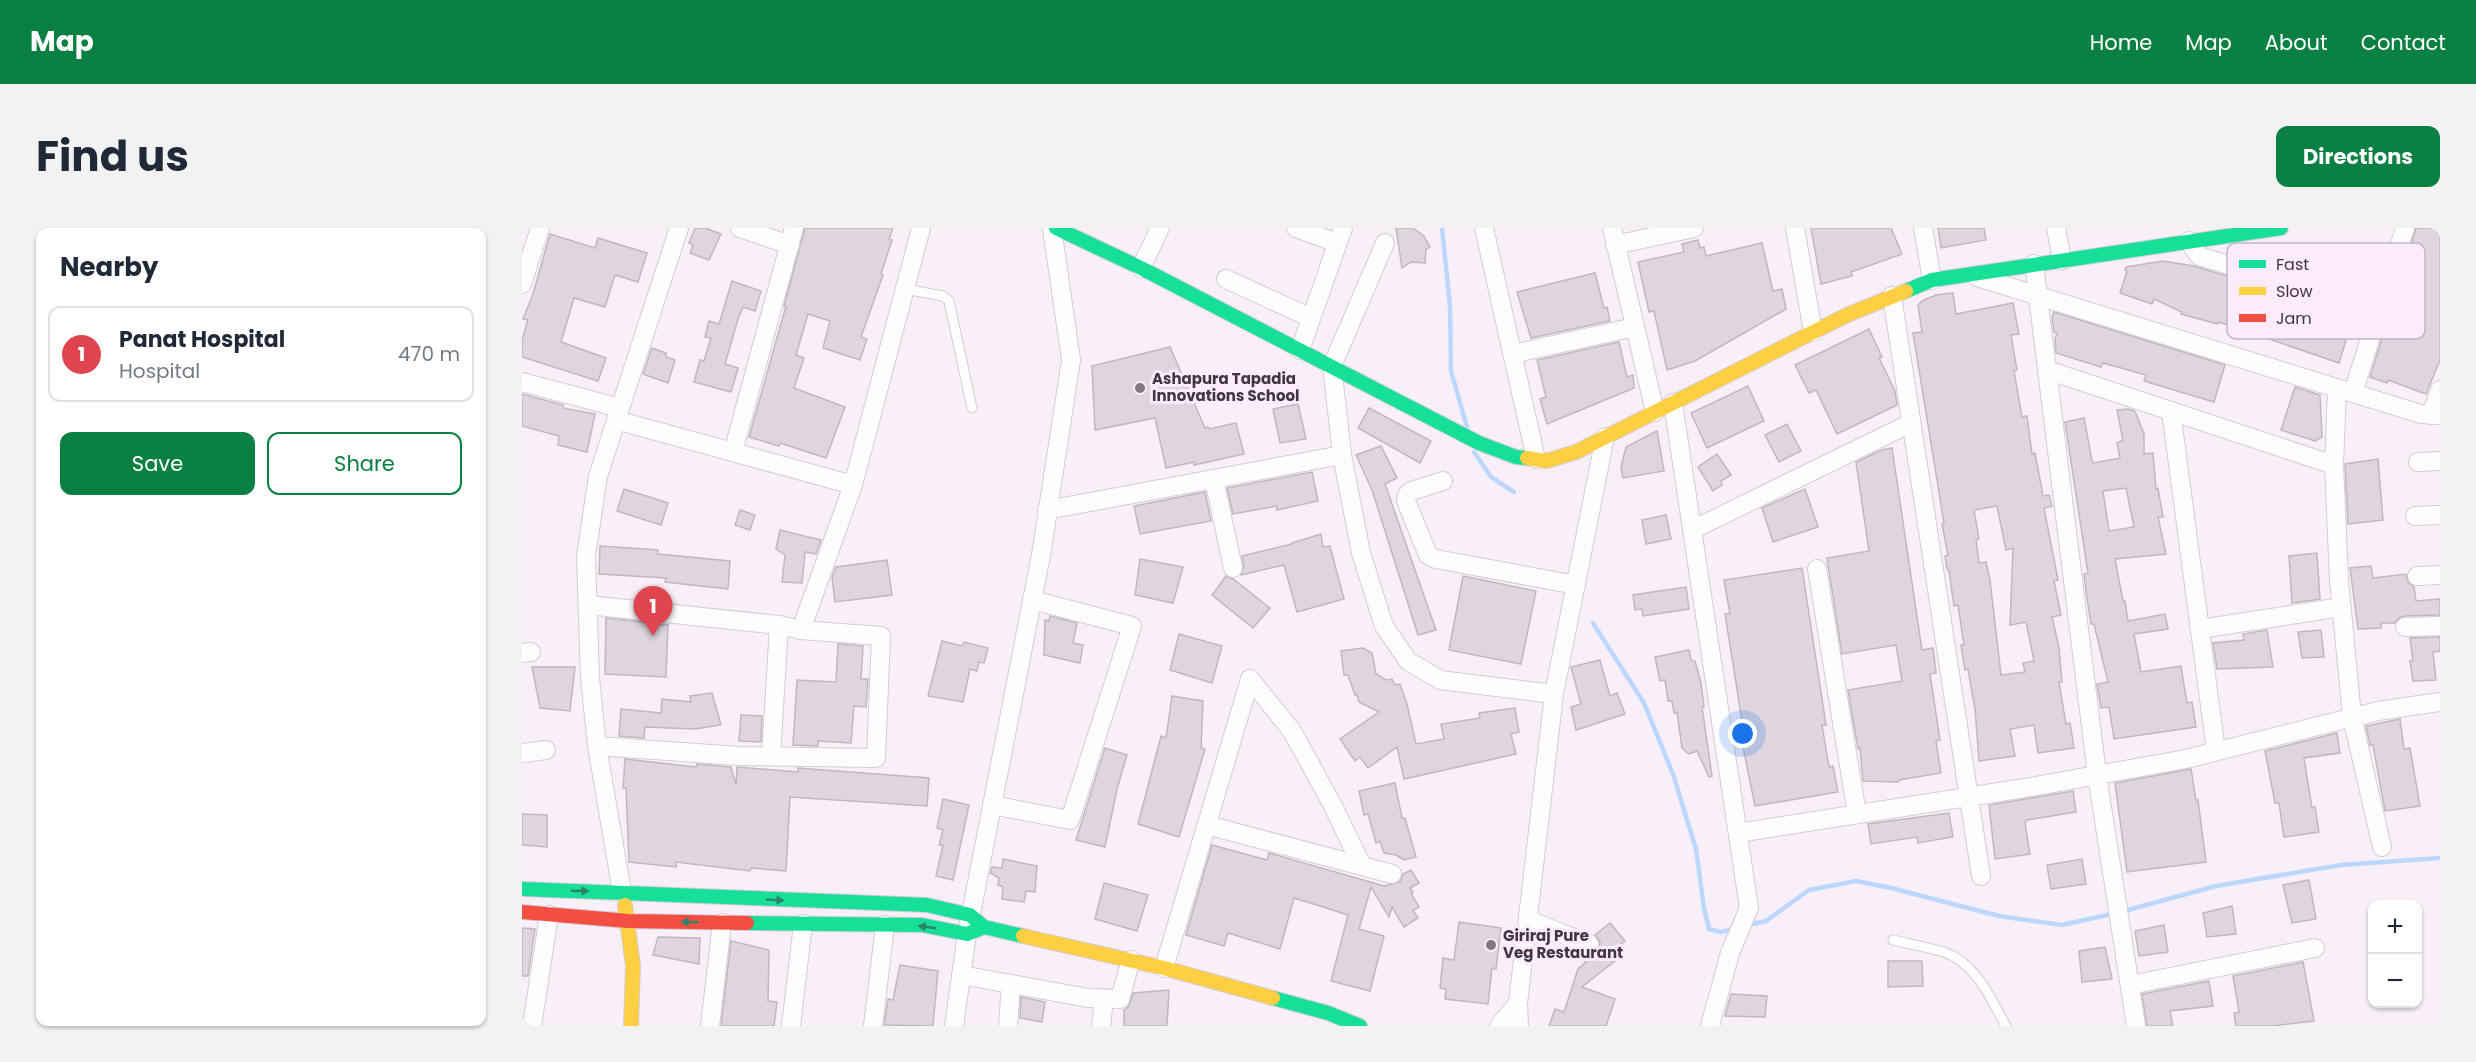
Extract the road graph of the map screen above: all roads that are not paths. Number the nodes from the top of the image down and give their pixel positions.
1 (540, 228) edge
2 (679, 228) edge
3 (740, 228) edge
4 (921, 228) edge
5 (1160, 228) edge
6 (1296, 228) edge
7 (1484, 228) edge
8 (1694, 228) edge
9 (1795, 228) edge
10 (1923, 228) edge
11 (2056, 228) edge
12 (2281, 228) edge
13 (2405, 228) edge
14 (1059, 229) edge
15 (1340, 236) edge
16 (1613, 236) edge
17 (792, 237) edge
18 (2194, 237) edge
19 (1385, 243) dead end
20 (2400, 243) edge
21 (2062, 260) junction
22 (2034, 264) junction
23 (2227, 265) edge
24 (1141, 268) junction
25 (1968, 274) junction
26 (1226, 279) dead end
27 (1932, 280) junction
28 (522, 284) edge
29 (905, 289) junction
30 (1892, 296) junction
31 (2037, 296) junction
32 (1311, 318) junction
33 (1635, 327) junction
34 (1813, 332) junction
35 (2366, 339) edge
36 (1300, 350) junction
37 (1512, 354) junction
38 (1332, 366) junction
39 (2047, 370) junction
40 (522, 382) edge
41 (2440, 390) edge
42 (2345, 391) junction
43 (1673, 403) junction
44 (972, 408) dead end
45 (2171, 411) junction
46 (1654, 412) junction
47 (618, 414) junction
48 (2436, 415) edge
49 (1911, 423) junction
50 (1605, 437) junction
51 (733, 452) junction
52 (1342, 455) junction
53 (1536, 459) junction
54 (2440, 461) edge
55 (2418, 462) dead end
56 (2334, 465) junction
57 (1214, 479) junction
58 (1443, 481) dead end
59 (853, 485) junction
60 (1047, 510) junction
61 (2440, 515) edge
62 (2415, 516) dead end
63 (1692, 530) junction
64 (1233, 568) dead end
65 (1817, 569) dead end
66 (2440, 575) edge
67 (2417, 576) dead end
68 (1576, 585) junction
69 (1032, 600) junction
70 (588, 605) junction
71 (2341, 607) junction
72 (779, 625) junction
73 (2440, 626) edge
74 (2405, 627) dead end
75 (2200, 629) junction
76 (801, 630) junction
77 (1554, 694) junction
78 (2440, 702) edge
79 (2352, 717) junction
80 (597, 746) junction
81 (546, 750) dead end
82 (2216, 751) junction
83 (522, 753) edge
84 (771, 756) junction
85 (2097, 775) junction
86 (1970, 797) junction
87 (992, 805) junction
88 (1857, 814) junction
89 (1207, 825) junction
90 (1738, 833) junction
91 (2382, 847) dead end
92 (1362, 866) junction
93 (1392, 874) dead end
94 (1981, 876) dead end
95 (522, 889) edge
96 (622, 892) junction
97 (522, 912) edge
98 (549, 915) junction
99 (1527, 920) junction
100 (628, 921) junction
101 (722, 923) junction
102 (803, 924) junction
103 (885, 925) junction
104 (973, 925) junction
105 (1893, 940) dead end
106 (1589, 944) dead end
107 (2315, 948) dead end
108 (1131, 960) junction
109 (1164, 968) junction
110 (961, 975) junction
111 (1011, 984) junction
112 (2130, 985) junction
113 (1104, 999) junction
114 (1518, 1003) junction
115 (531, 1026) edge
116 (631, 1026) edge
117 (710, 1026) edge
118 (791, 1026) edge
119 (873, 1026) edge
120 (954, 1026) edge
121 (1008, 1026) edge
122 (1101, 1026) edge
123 (1360, 1026) edge
124 (1499, 1026) edge
125 (1519, 1026) edge
126 (1710, 1026) edge
127 (2006, 1026) edge
128 (2136, 1026) edge

1 - 28 street
2 - 47 street
3 - 17 street
4 - 29 street
5 - 24 street
6 - 15 street
7 - 37 street
8 - 16 street
9 - 34 street
10 - 27 street
11 - 21 street
12 - 18 street
13 - 20 street
14 - 24 street
14 - 60 street
15 - 32 street
16 - 33 street
17 - 51 street
18 - 21 street
18 - 23 street
19 - 38 street
21 - 22 street
22 - 25 street
22 - 31 street
24 - 36 street
25 - 27 street
25 - 31 street
26 - 32 street
27 - 30 street
29 - 44 lane
29 - 59 street
30 - 34 street
30 - 49 street
31 - 39 street
31 - 42 street
32 - 36 street
33 - 37 street
33 - 46 street
34 - 43 street
35 - 42 street
36 - 38 street
37 - 53 street
38 - 52 street
38 - 53 street
39 - 45 street
39 - 85 street
40 - 47 street
41 - 48 street
42 - 48 street
42 - 56 street
43 - 46 street
43 - 63 street
45 - 56 street
45 - 75 street
46 - 50 street
47 - 51 street
47 - 70 street
49 - 63 street
49 - 86 street
50 - 53 street
50 - 68 street
51 - 59 street
52 - 57 street
52 - 77 street
54 - 55 street
56 - 71 street
57 - 60 street
57 - 64 street
58 - 68 street
59 - 76 street
60 - 69 street
61 - 62 street
63 - 90 street
65 - 88 street
66 - 67 street
68 - 77 street
69 - 87 street
69 - 87 street
70 - 72 street
70 - 80 street
71 - 75 street
71 - 79 street
72 - 76 street
72 - 84 street
73 - 74 street
75 - 82 street
76 - 84 street
77 - 99 street
78 - 79 street
79 - 82 street
79 - 91 street
80 - 84 street
80 - 96 street
81 - 83 street
82 - 85 street
85 - 86 street
85 - 112 street
86 - 88 street
86 - 94 street
87 - 104 street
88 - 90 street
89 - 92 street
89 - 92 street
89 - 109 street
90 - 126 street
92 - 93 street
95 -> 96 street
96 - 100 street
96 -> 104 street
97 - 98 street
98 - 100 street
98 - 115 street
99 - 106 street
99 - 114 street
101 -> 100 street
100 - 116 street
101 - 102 street
101 - 117 street
102 - 103 street
102 - 118 street
104 -> 103 street
103 - 119 street
104 - 108 street
104 - 110 street
105 - 127 lane
107 - 112 street
108 - 109 street
108 - 113 street
109 - 123 street
110 - 111 street
110 - 120 street
111 - 113 street
111 - 121 street
112 - 128 street
113 - 122 street
114 - 124 street
114 - 125 street

